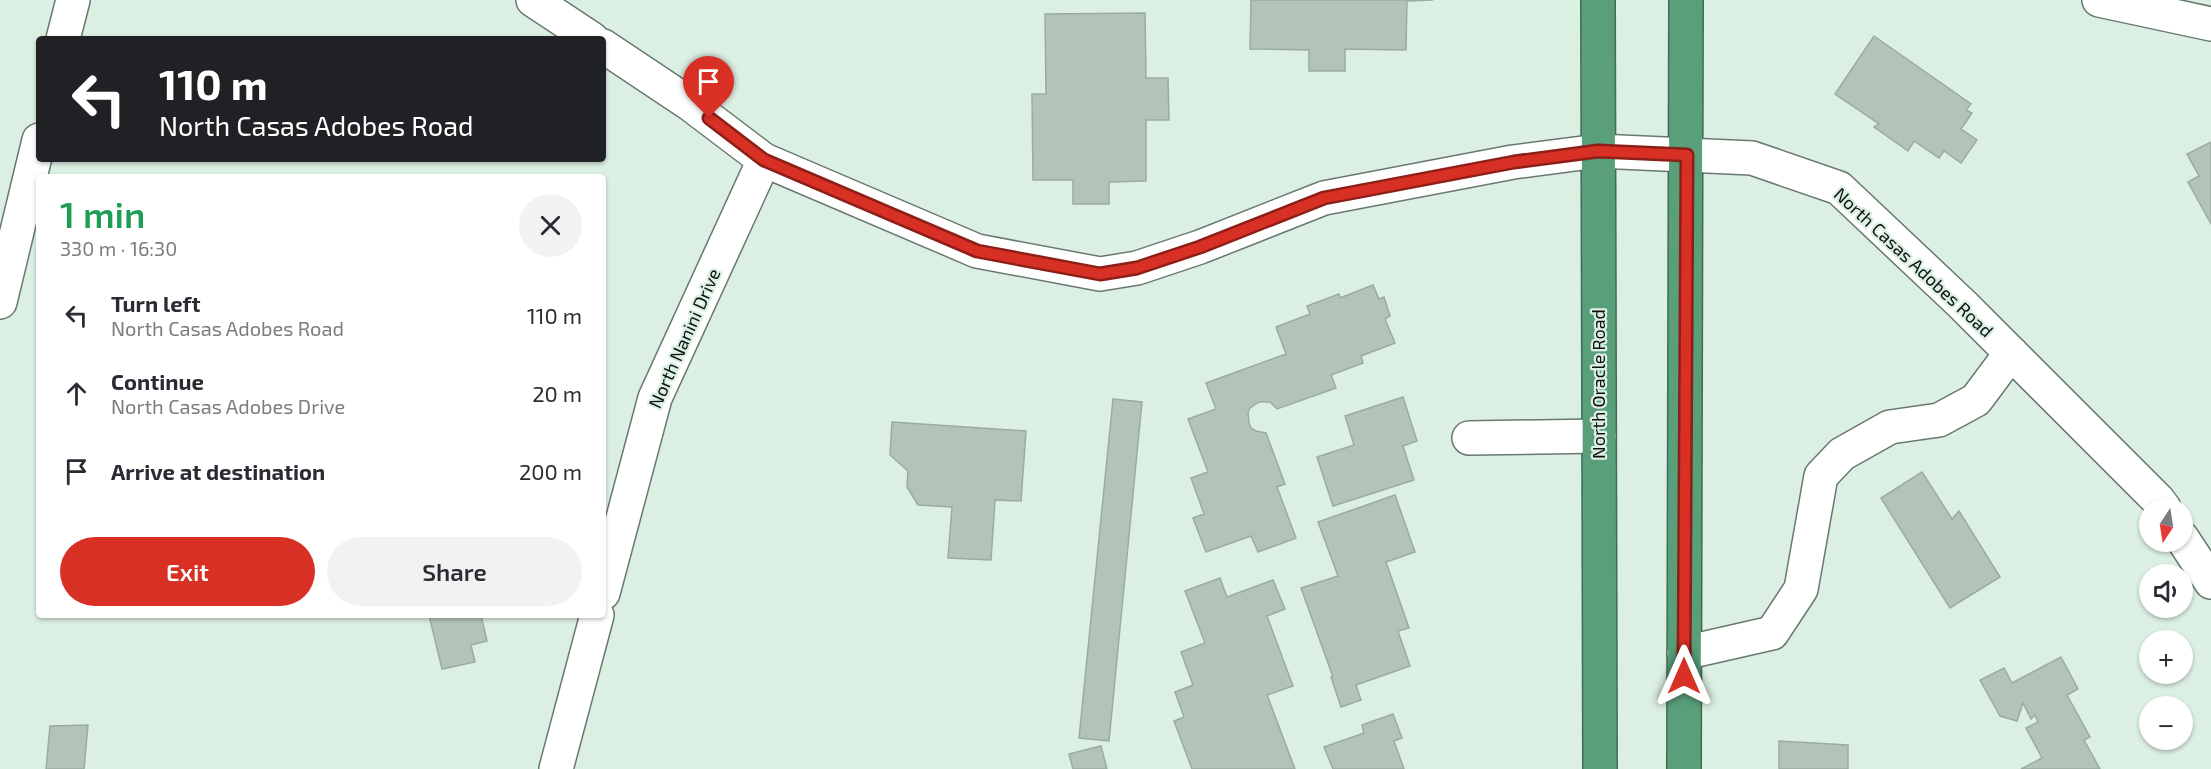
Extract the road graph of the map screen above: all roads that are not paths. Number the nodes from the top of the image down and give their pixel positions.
1 (73, 0) edge
2 (533, 0) edge
3 (1598, 0) edge
4 (1686, 0) edge
5 (2099, 0) edge
6 (2211, 24) edge
7 (64, 36) edge
8 (587, 36) edge
9 (606, 48) edge
10 (1598, 151) junction
11 (36, 152) edge
12 (1687, 155) junction
13 (764, 160) junction
14 (0, 302) edge
15 (2011, 353) junction
16 (1599, 436) junction
17 (1469, 438) dead end
18 (2156, 498) edge
19 (2191, 552) edge
20 (606, 582) edge
21 (2211, 582) edge
22 (596, 618) edge
23 (1684, 653) junction
24 (556, 769) edge
25 (1600, 769) edge
26 (1684, 769) edge

1 - 7 street
2 - 8 street
3 - 10 highway, North Oracle Road
4 - 12 highway
5 - 6 street
9 - 13 street, North Casas Adobes Road
10 - 12 street, North Casas Adobes Road
10 - 13 street, North Casas Adobes Road
10 - 16 highway, North Oracle Road
11 - 14 street
12 - 15 street, North Casas Adobes Road
12 - 23 highway
13 - 20 street, North Nanini Drive
15 - 18 street, North Casas Adobes Road
15 - 23 street
16 - 17 street
16 - 25 highway, North Oracle Road
19 - 21 street
22 - 24 street
23 - 26 highway

